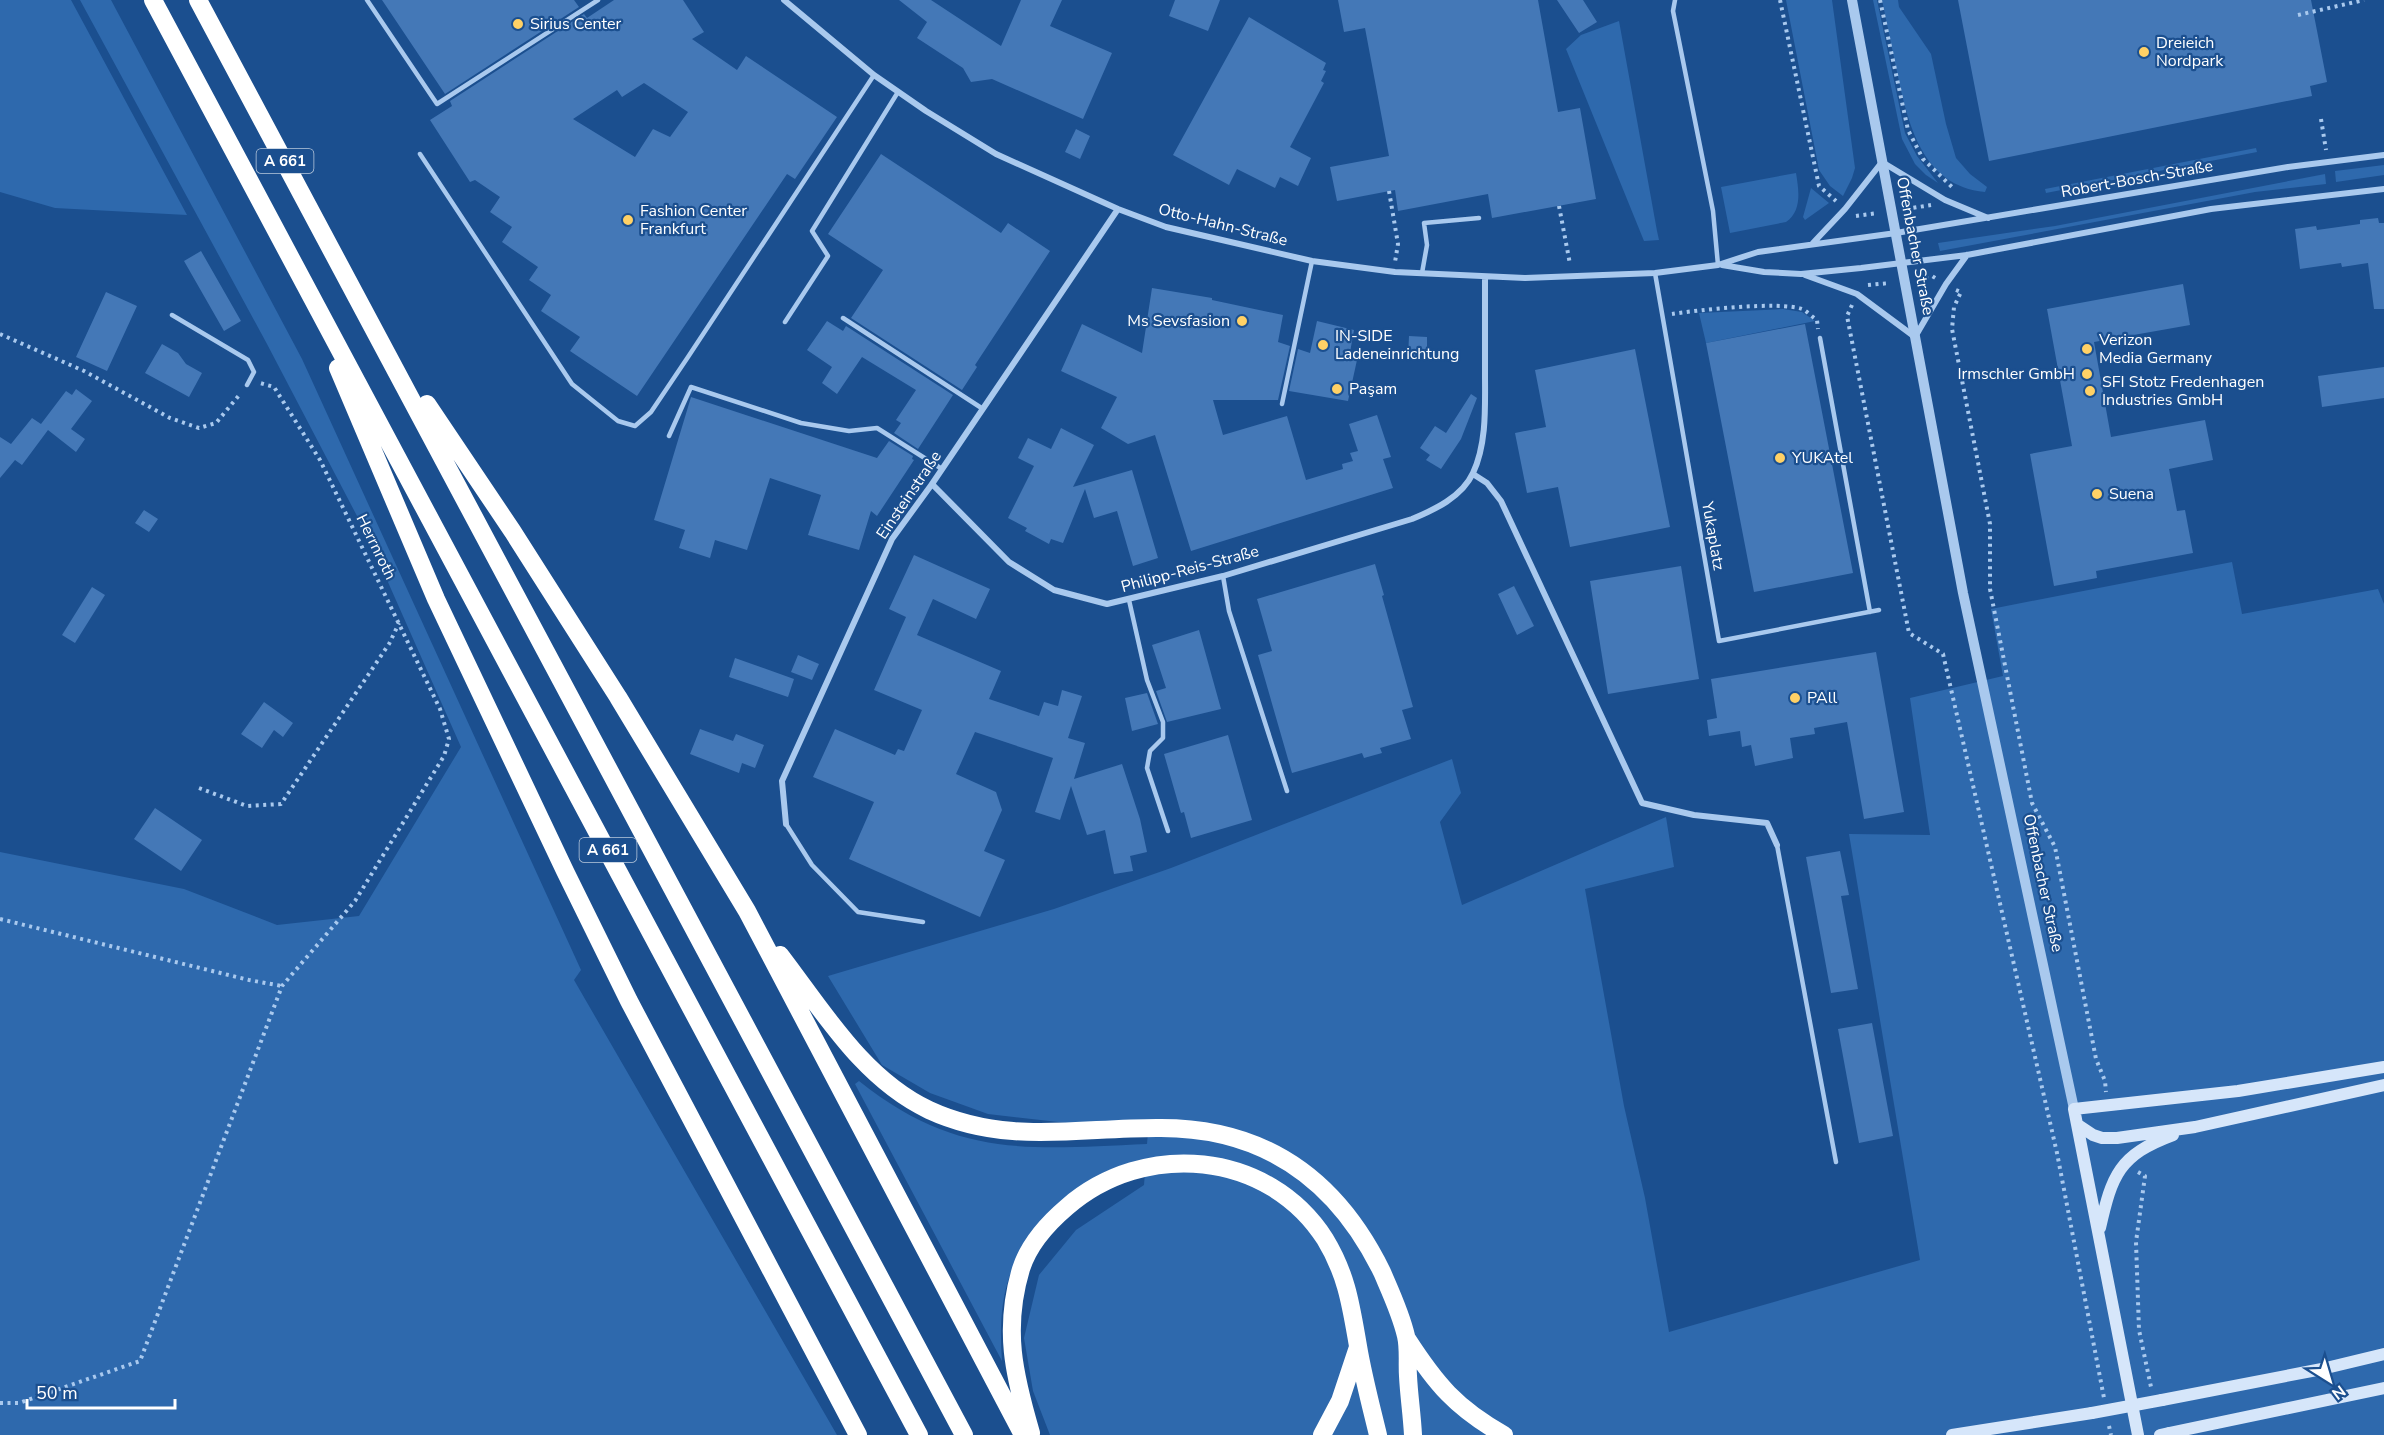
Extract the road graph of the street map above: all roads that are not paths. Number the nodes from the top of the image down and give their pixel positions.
1 (153, 0) edge
2 (198, 0) edge
3 (367, 0) edge
4 (598, 0) edge
5 (784, 0) edge
6 (1675, 0) edge
7 (1852, 0) edge
8 (874, 75) junction
9 (898, 92) junction
10 (420, 154) dead end
11 (2384, 155) edge
12 (1882, 162) junction
13 (2384, 189) edge
14 (1118, 209) junction
15 (1479, 218) dead end
16 (1988, 218) junction
17 (1896, 233) junction
18 (1813, 243) junction
19 (1967, 255) junction
20 (1312, 261) junction
21 (1901, 262) junction
22 (1718, 265) junction
23 (295, 267) junction
24 (1422, 273) junction
25 (1655, 273) junction
26 (1801, 274) junction
27 (1485, 277) junction
28 (171, 315) dead end
29 (843, 318) dead end
30 (785, 322) dead end
31 (372, 323) junction
32 (1915, 337) junction
33 (1820, 338) road end
34 (247, 386) road end
35 (1282, 404) dead end
36 (983, 410) junction
37 (669, 436) dead end
38 (942, 469) junction
39 (1473, 474) junction
40 (932, 484) junction
41 (1224, 576) junction
42 (1129, 600) junction
43 (1879, 610) dead end
44 (1870, 612) junction
45 (1287, 791) dead end
46 (786, 824) joint
47 (1168, 831) dead end
48 (1777, 845) joint
49 (747, 911) junction
50 (923, 922) dead end
51 (2384, 1067) edge
52 (2384, 1085) edge
53 (2073, 1103) junction
54 (2078, 1125) junction
55 (2194, 1126) junction
56 (1836, 1162) dead end
57 (2099, 1232) junction
58 (1407, 1338) junction
59 (1358, 1345) junction
60 (2384, 1354) edge
61 (2378, 1390) edge
62 (2165, 1434) edge
63 (858, 1435) edge
64 (919, 1435) edge
65 (964, 1435) edge
66 (1023, 1435) edge
67 (1031, 1435) edge
68 (1322, 1435) edge
69 (1378, 1435) edge
70 (1413, 1435) edge
71 (1504, 1435) edge
72 (1952, 1435) edge
73 (2138, 1435) edge

1 - 23 highway, A 661
2 - 31 highway, A 661
3 - 4 lane
5 - 8 street, Otto-Hahn-Straße
6 - 22 lane
7 - 12 street, Offenbacher Straße
8 - 9 street, Otto-Hahn-Straße
8 - 10 lane
9 - 14 street, Otto-Hahn-Straße
9 - 30 lane
11 - 16 street, Robert-Bosch-Straße
12 - 16 street, Offenbacher Straße
12 - 17 street, Offenbacher Straße
12 - 18 street
13 - 19 street
14 - 20 street, Otto-Hahn-Straße
14 - 36 street, Einsteinstraße
15 - 24 lane
16 - 17 street, Robert-Bosch-Straße
17 - 18 street, Otto-Hahn-Straße
17 - 21 street, Offenbacher Straße
18 - 22 street, Otto-Hahn-Straße
19 - 21 street
19 - 32 street
20 - 24 street, Otto-Hahn-Straße
20 - 35 lane
21 - 26 street, Otto-Hahn-Straße
21 - 32 street, Offenbacher Straße
22 - 25 street, Otto-Hahn-Straße
22 - 26 street, Otto-Hahn-Straße
23 - 63 highway
23 - 64 highway, A 661
24 - 27 street, Otto-Hahn-Straße
25 - 27 street, Otto-Hahn-Straße
25 - 44 lane, Yukaplatz
26 - 32 street, Offenbacher Straße
27 - 39 street, Philipp-Reis-Straße
28 - 34 lane
29 - 36 lane
31 - 49 highway
31 - 65 highway, A 661
32 - 53 street, Offenbacher Straße
33 - 44 lane
36 - 38 street, Einsteinstraße
37 - 38 lane
38 - 40 street, Einsteinstraße
39 - 41 street, Philipp-Reis-Straße
39 - 48 street
40 - 42 street, Philipp-Reis-Straße
40 - 46 street, Einsteinstraße
41 - 42 street, Philipp-Reis-Straße
41 - 45 lane
42 - 47 lane
43 - 44 lane, Yukaplatz
46 - 50 lane
48 - 56 lane
49 - 58 highway
49 - 66 highway
51 - 53 main road
52 - 55 main road
53 - 54 main road, Offenbacher Straße
54 - 55 main road
54 - 57 main road, Offenbacher Straße
55 - 57 main road
57 - 73 main road, Offenbacher Straße
58 - 70 highway
58 - 71 highway
59 - 67 highway
59 - 68 highway
59 - 69 highway
60 - 72 main road, bridge
61 - 62 main road

